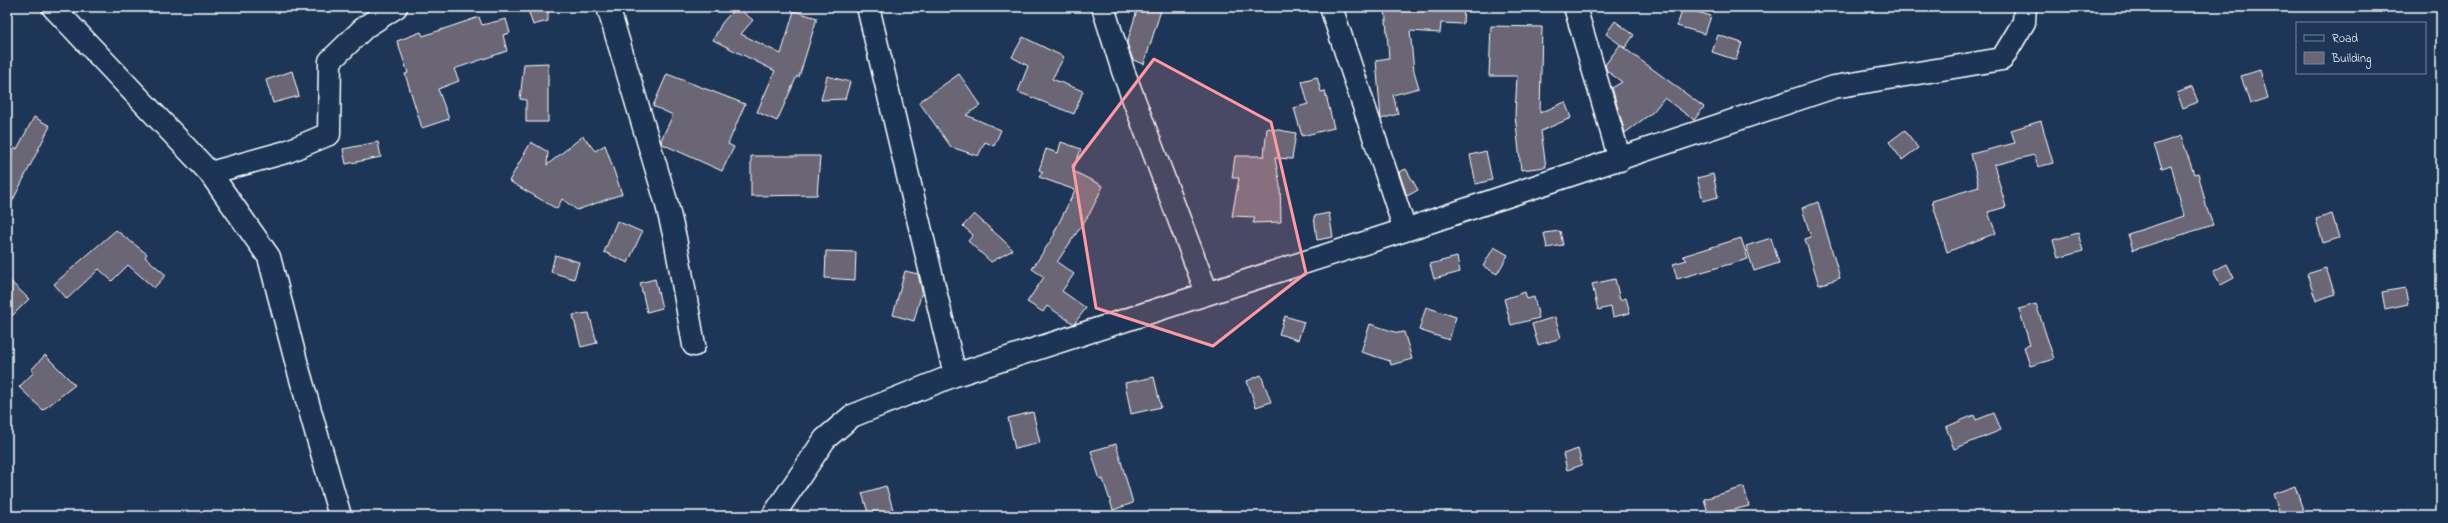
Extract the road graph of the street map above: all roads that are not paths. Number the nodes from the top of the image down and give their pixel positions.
1 (53, 7) edge
2 (396, 7) edge
3 (608, 7) edge
4 (868, 7) edge
5 (1103, 7) edge
6 (1331, 7) edge
7 (1575, 7) edge
8 (2025, 7) edge
9 (1620, 160) junction
10 (210, 173) junction
11 (1405, 230) junction
12 (1207, 293) junction
13 (694, 345) dead end
14 (955, 375) junction
15 (340, 516) edge
16 (773, 516) edge

1 - 10 street
2 - 10 street
3 - 13 street
4 - 14 street
5 - 12 street
6 - 11 street
7 - 9 street
8 - 9 street
9 - 11 street
10 - 15 street
11 - 12 street
12 - 14 street
14 - 16 street

